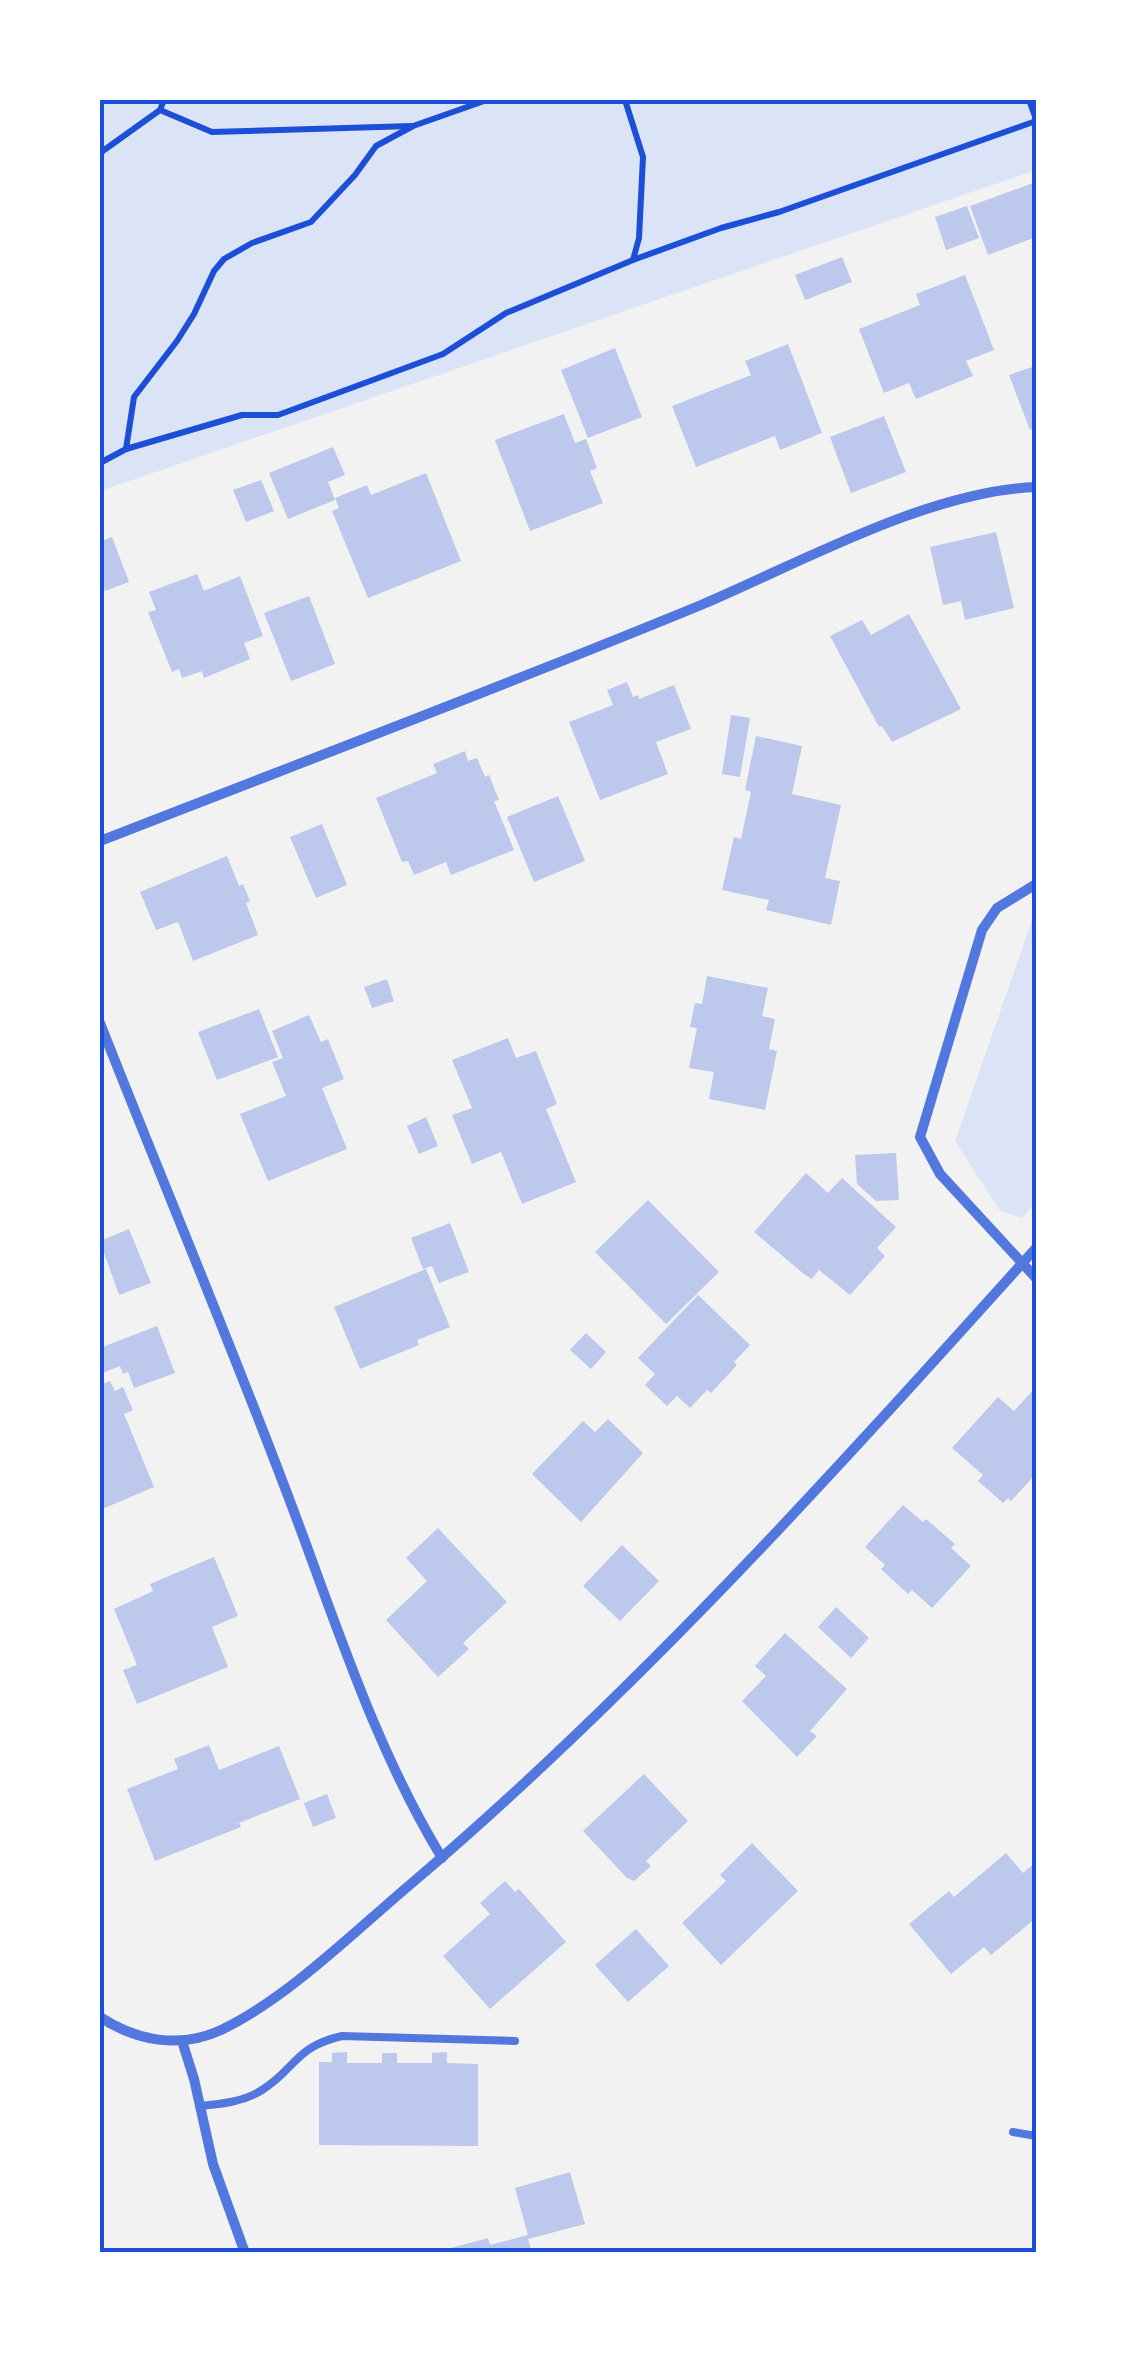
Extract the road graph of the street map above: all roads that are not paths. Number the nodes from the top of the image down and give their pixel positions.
1 (1036, 488) edge
2 (100, 841) edge
3 (1036, 884) edge
4 (100, 1024) edge
5 (1036, 1248) edge
6 (1022, 1263) junction
7 (1036, 1278) edge
8 (442, 1858) junction
9 (100, 2017) edge
10 (182, 2041) junction
11 (514, 2041) dead end
12 (200, 2106) junction
13 (1014, 2132) dead end
14 (1036, 2136) edge
15 (245, 2253) edge

1 - 2 street
3 - 6 street
4 - 8 street
5 - 6 street
6 - 7 street
6 - 8 street
8 - 10 street
9 - 10 street
10 - 12 street
11 - 12 lane
12 - 15 street
13 - 14 lane

